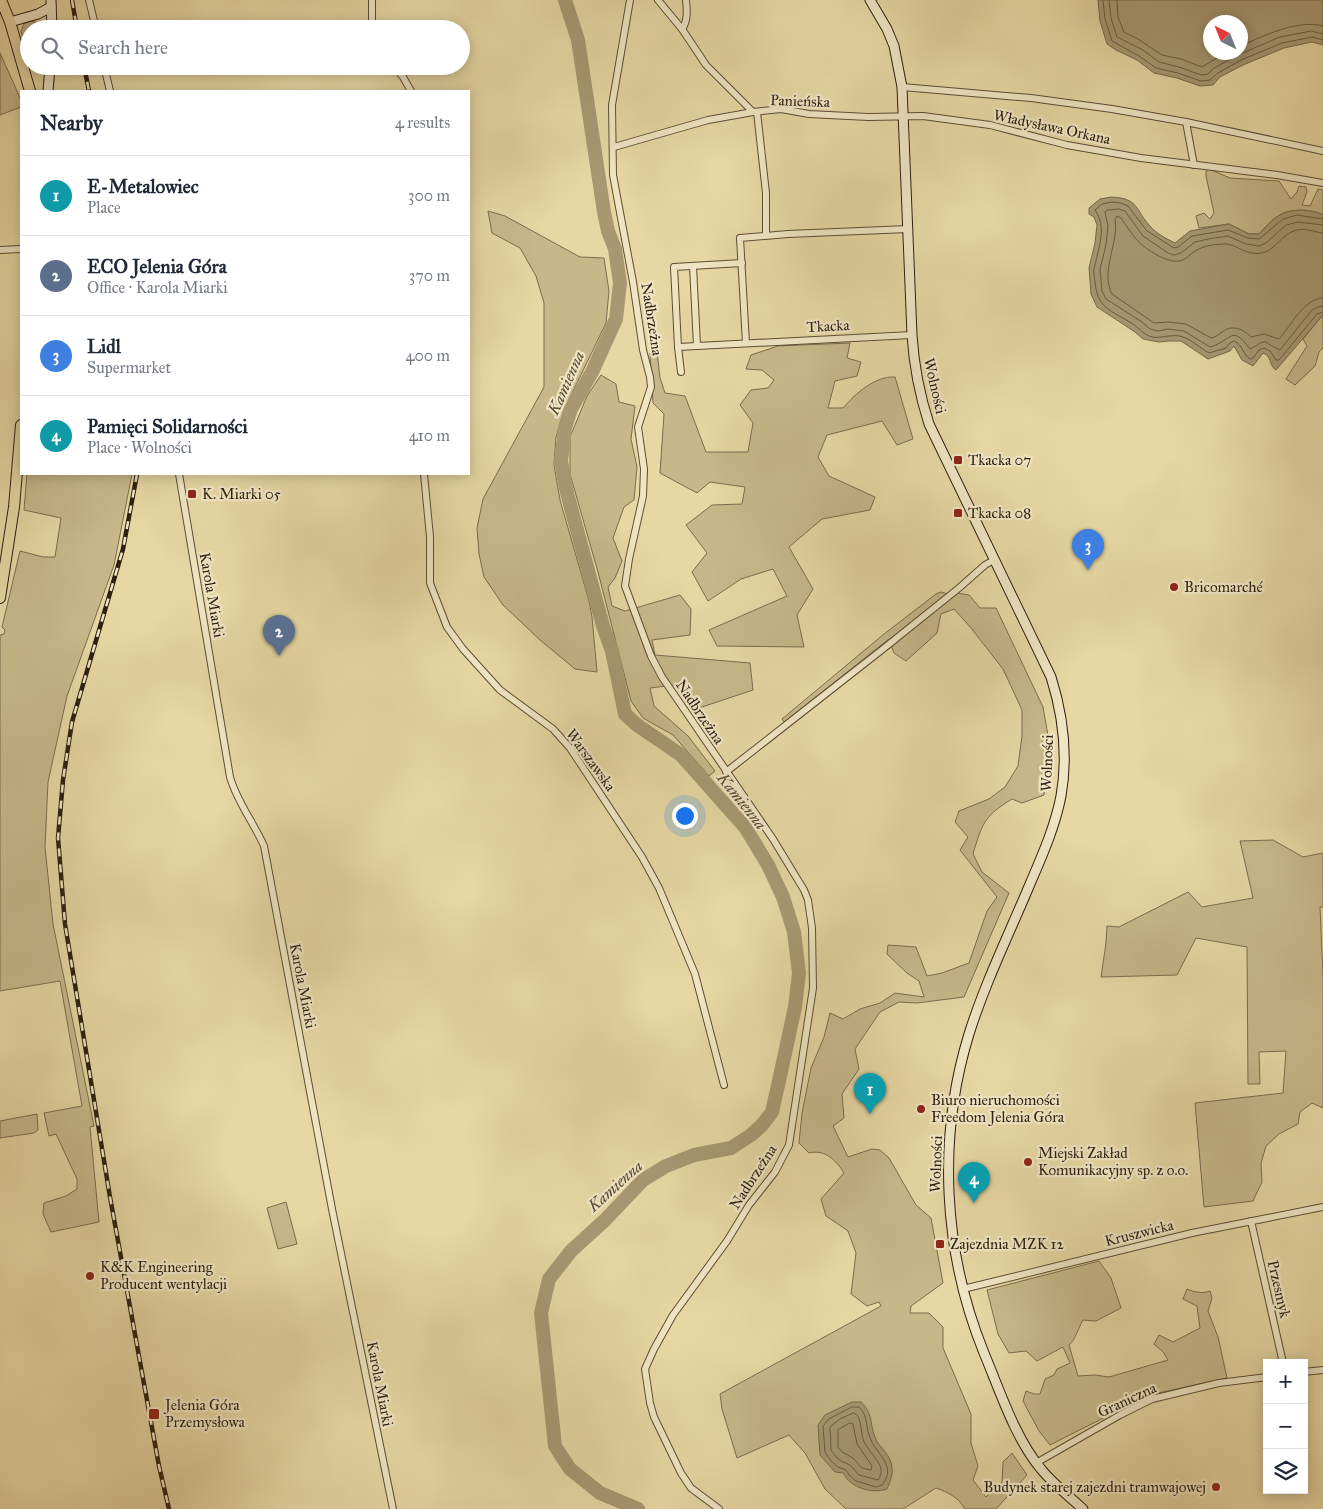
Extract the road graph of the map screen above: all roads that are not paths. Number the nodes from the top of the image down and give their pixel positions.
1 (1, 0) edge
2 (89, 0) edge
3 (372, 0) edge
4 (630, 0) edge
5 (658, 0) edge
6 (686, 0) edge
7 (870, 0) edge
8 (51, 3) edge
9 (52, 20) edge
10 (94, 20) edge
11 (372, 20) edge
12 (10, 22) junction
13 (682, 29) junction
14 (20, 54) edge
15 (26, 75) edge
16 (49, 75) edge
17 (106, 75) edge
18 (402, 75) edge
19 (902, 87) junction
20 (30, 90) edge
21 (48, 90) edge
22 (110, 90) edge
23 (410, 90) edge
24 (755, 112) junction
25 (904, 116) junction
26 (1186, 122) junction
27 (614, 147) junction
28 (1323, 151) edge
29 (1194, 165) junction
30 (1323, 183) edge
31 (908, 228) junction
32 (766, 235) junction
33 (20, 249) edge
34 (0, 250) edge
35 (742, 263) junction
36 (693, 266) junction
37 (912, 335) junction
38 (746, 343) junction
39 (698, 346) junction
40 (678, 347) junction
41 (681, 372) dead end
42 (20, 435) edge
43 (179, 475) edge
44 (424, 475) edge
45 (994, 560) junction
46 (0, 598) edge
47 (726, 772) junction
48 (724, 1085) dead end
49 (1323, 1207) edge
50 (1251, 1221) junction
51 (963, 1289) junction
52 (1282, 1359) edge
53 (1323, 1370) edge
54 (1308, 1372) edge
55 (1263, 1378) edge
56 (1036, 1463) junction
57 (393, 1509) edge
58 (719, 1509) edge
59 (1084, 1509) edge

1 - 12 main road
2 - 10 street
3 - 11 street
4 - 27 street, Nadbrzeżna
5 - 13 street, Panieńska
6 - 13 street
7 - 19 street, Wolności
8 - 9 street
8 - 12 street
12 - 14 main road
13 - 24 street, Panieńska
15 - 20 main road
16 - 21 street
17 - 22 street
18 - 23 street
19 - 25 street, Wolności
19 - 26 street, Władysława Orkana
24 - 25 street, Panieńska
24 - 27 street
24 - 32 street
25 - 29 street, Władysława Orkana
25 - 31 street, Wolności
26 - 28 street, Władysława Orkana
26 - 29 street
27 - 47 street, Nadbrzeżna
29 - 30 street, Władysława Orkana
31 - 32 street
31 - 37 street, Wolności
32 - 35 street
33 - 34 street
35 - 36 street
35 - 38 street
36 - 39 street
36 - 40 street
37 - 38 street, Tkacka
37 - 45 street, Wolności
38 - 39 street, Tkacka
39 - 40 street, Tkacka
40 - 41 street
42 - 46 main road
43 - 57 street, Karola Miarki
44 - 48 street, Warszawska
45 - 47 street
45 - 51 street, Wolności
47 - 58 street, Nadbrzeżna
49 - 50 street, Kruszwicka
50 - 51 street, Kruszwicka
50 - 52 street, Przesmyk
51 - 56 street, Wolności
53 - 54 street
55 - 56 street, Graniczna
56 - 59 street, Wolności

